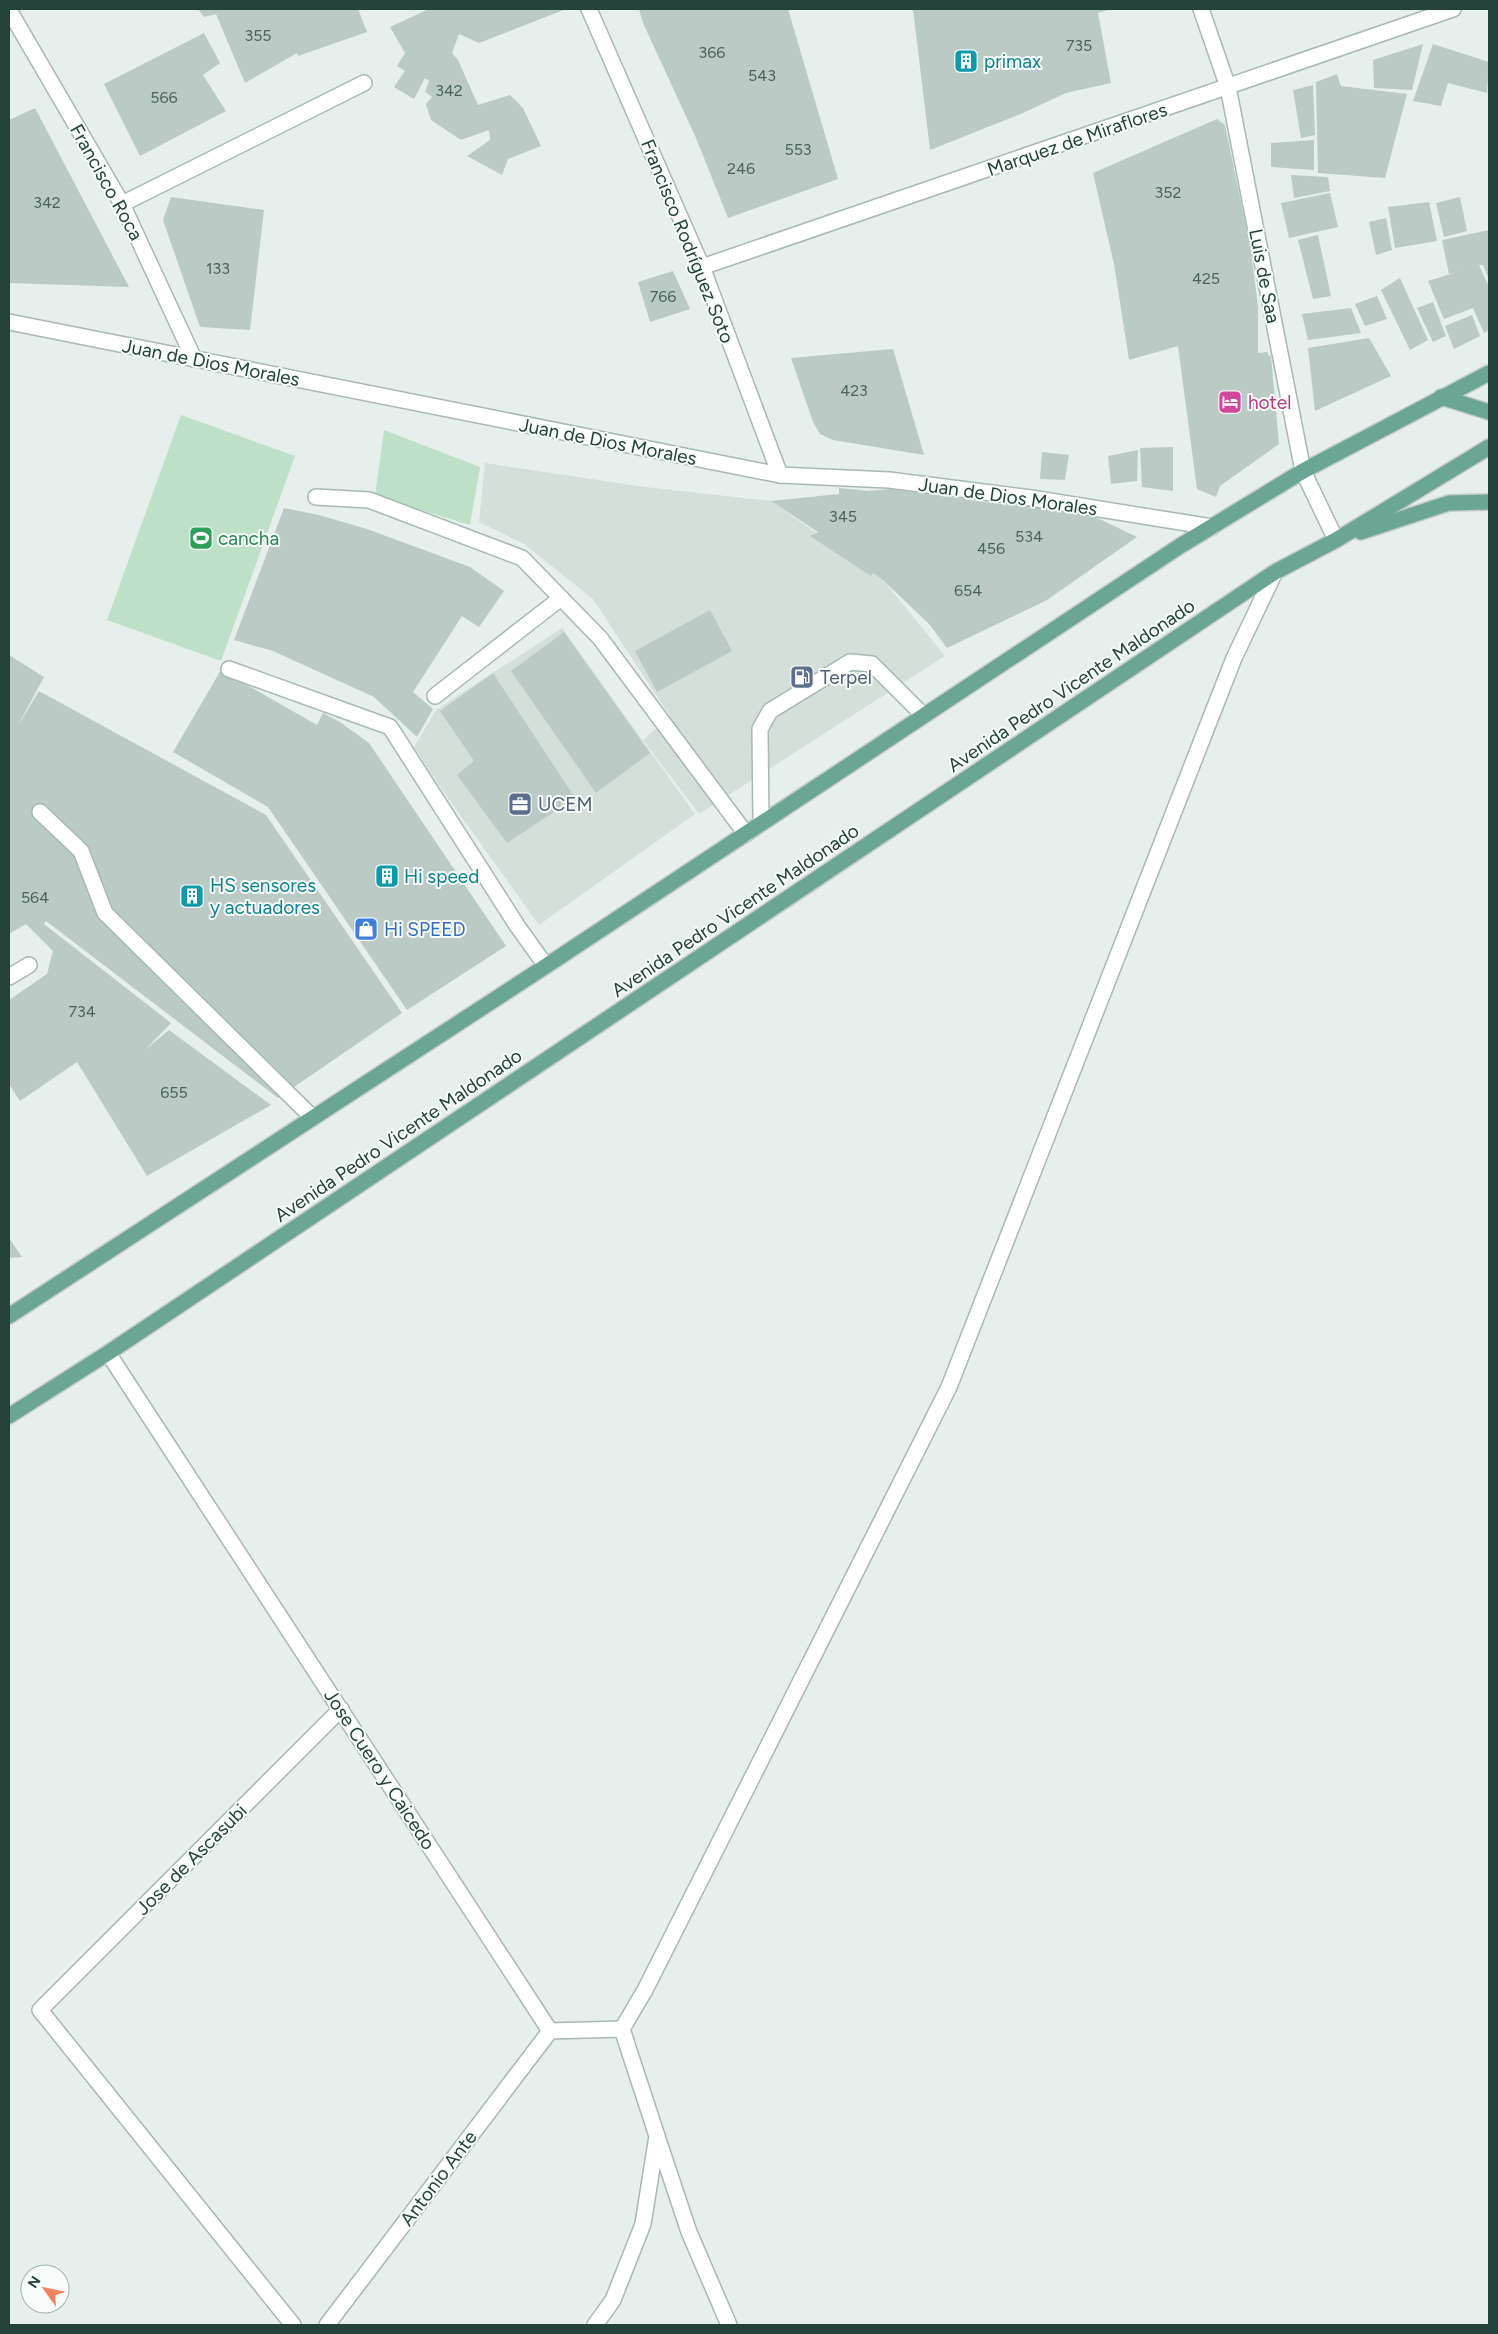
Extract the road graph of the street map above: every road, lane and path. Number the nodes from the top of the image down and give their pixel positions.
1 (589, 9) edge
2 (1201, 9) edge
3 (1453, 9) edge
4 (9, 10) edge
5 (364, 83) dead end
6 (1228, 87) junction
7 (122, 204) junction
8 (702, 267) junction
9 (9, 322) edge
10 (194, 359) junction
11 (1489, 373) edge
12 (1440, 397) junction
13 (1489, 412) edge
14 (1489, 446) edge
15 (1303, 471) junction
16 (780, 476) junction
17 (316, 497) dead end
18 (1489, 502) edge
19 (1212, 527) junction
20 (1336, 540) junction
21 (1275, 572) junction
22 (561, 598) junction
23 (229, 669) dead end
24 (435, 696) dead end
25 (922, 715) junction
26 (40, 812) dead end
27 (761, 823) junction
28 (746, 834) junction
29 (29, 965) dead end
30 (546, 966) junction
31 (9, 977) edge
32 (313, 1118) junction
33 (9, 1316) edge
34 (108, 1353) junction
35 (9, 1416) edge
36 (341, 1709) junction
37 (622, 2029) junction
38 (550, 2031) junction
39 (657, 2136) junction
40 (293, 2325) edge
41 (327, 2325) edge
42 (595, 2325) edge
43 (729, 2325) edge

1 - 8 street, Francisco Rodríguez Soto
2 - 6 street, Luis de Saa
3 - 6 street, Marquez de Miraflores
4 - 7 street, Francisco Roca
5 - 7 street
6 - 8 street, Marquez de Miraflores
6 - 15 street, Luis de Saa
7 - 10 street, Francisco Roca
8 - 16 street, Francisco Rodríguez Soto
9 - 10 street, Juan de Dios Morales
10 - 16 street, Juan de Dios Morales
11 - 12 main road
12 - 13 main road
12 - 15 main road
14 - 20 main road, Avenida Pedro Vicente Maldonado
15 - 19 main road
15 - 20 street, Luis de Saa
16 - 19 street, Juan de Dios Morales
17 - 22 street
18 - 20 main road
19 - 25 main road
20 - 21 main road, Avenida Pedro Vicente Maldonado
21 - 34 main road, Avenida Pedro Vicente Maldonado
21 - 37 street
22 - 24 street
22 - 28 street
23 - 30 street
25 - 27 main road
25 - 27 street
26 - 32 street
27 - 28 main road
28 - 30 main road
29 - 31 street
30 - 32 main road
32 - 33 main road
34 - 35 main road, Avenida Pedro Vicente Maldonado
34 - 36 street, Jose Cuero y Caicedo
36 - 38 street, Jose Cuero y Caicedo
36 - 40 street, Jose de Ascasubi
37 - 38 street
37 - 39 street
38 - 41 street, Antonio Ante
39 - 42 street
39 - 43 street

